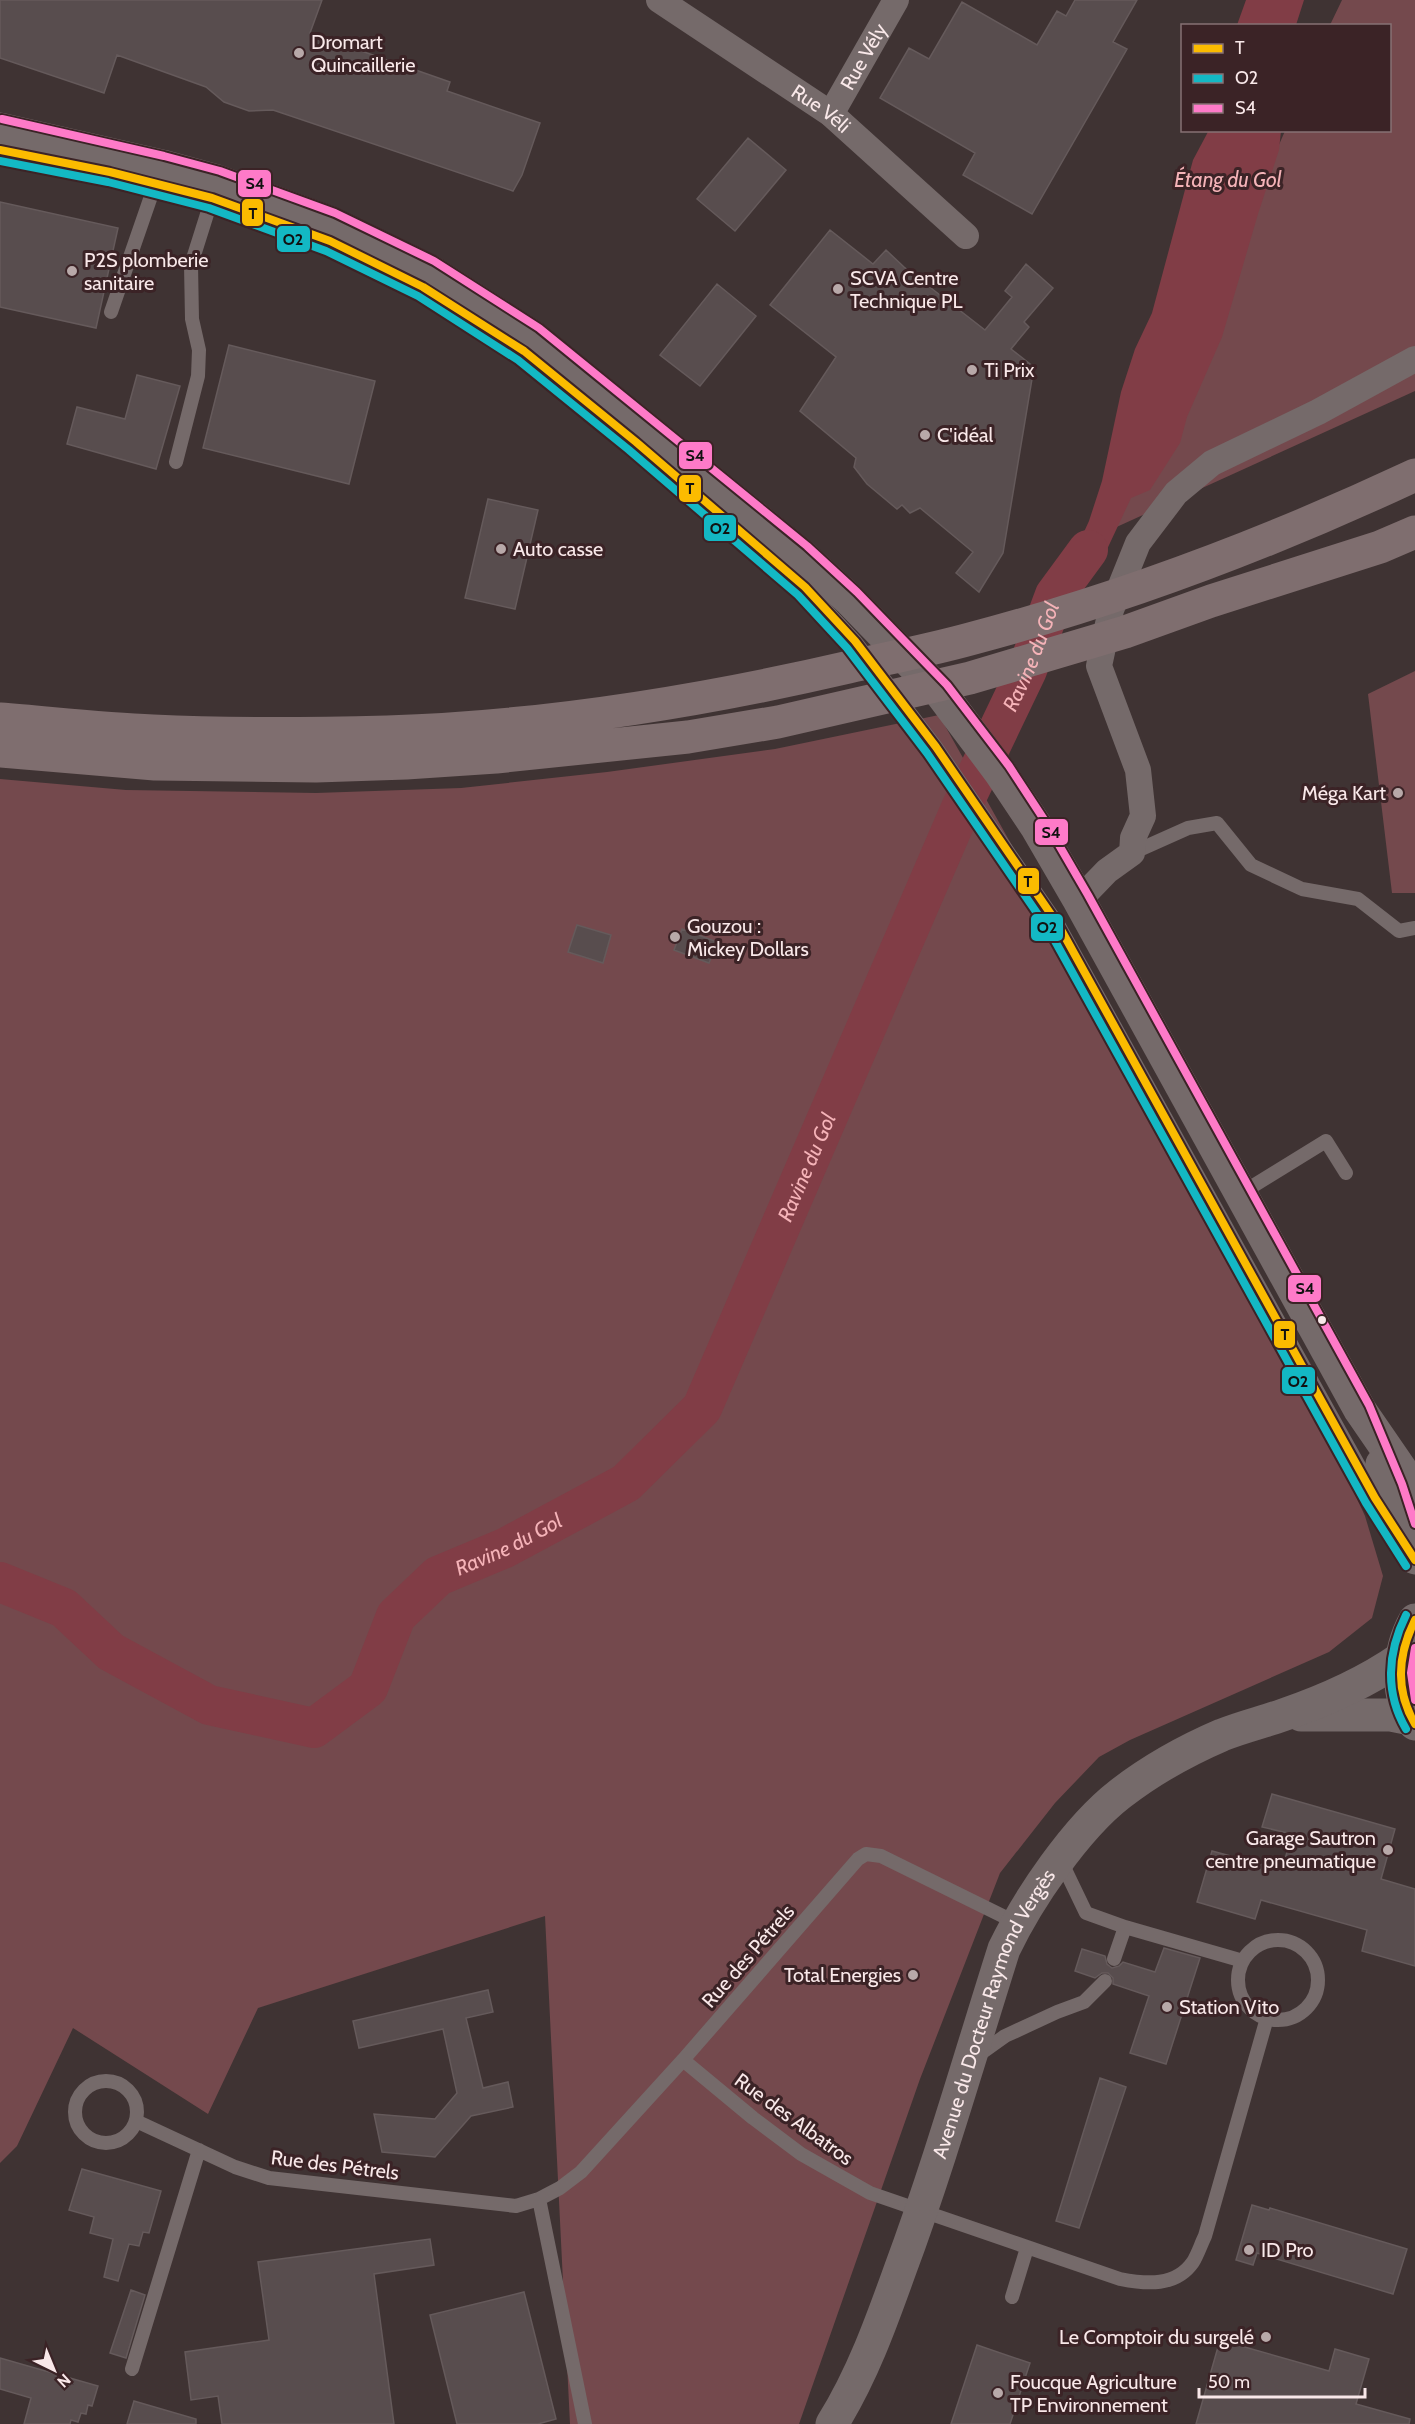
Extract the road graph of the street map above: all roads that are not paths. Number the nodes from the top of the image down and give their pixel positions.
1 (659, 0) edge
2 (896, 0) edge
3 (831, 114) junction
4 (0, 129) edge
5 (0, 150) edge
6 (159, 174) junction
7 (215, 190) junction
8 (966, 236) dead end
9 (111, 312) dead end
10 (1415, 359) edge
11 (176, 462) dead end
12 (1415, 475) edge
13 (1415, 511) edge
14 (1415, 532) edge
15 (1211, 601) junction
16 (0, 719) edge
17 (0, 752) edge
18 (1132, 853) junction
19 (1079, 900) junction
20 (1415, 928) edge
21 (1346, 1173) dead end
22 (1240, 1194) junction
23 (1360, 1410) junction
24 (1415, 1490) edge
25 (1415, 1559) edge
26 (1415, 1620) edge
27 (1401, 1658) junction
28 (1284, 1715) junction
29 (1413, 1721) edge
30 (1060, 1859) junction
31 (1017, 1923) junction
32 (1125, 1927) junction
33 (1114, 1959) dead end
34 (1243, 1961) junction
35 (1105, 1981) dead end
36 (1267, 2018) junction
37 (683, 2060) junction
38 (968, 2062) junction
39 (136, 2121) junction
40 (199, 2150) junction
41 (539, 2199) junction
42 (922, 2213) junction
43 (1027, 2248) junction
44 (1012, 2297) dead end
45 (132, 2369) dead end
46 (585, 2424) edge
47 (832, 2424) edge

1 - 3 street, Rue Véli
2 - 3 street, Rue Vély
3 - 8 street, Rue Véli
4 - 6 main road
5 - 6 lane
6 - 7 main road
6 - 9 lane
7 - 11 lane
7 - 19 main road
7 - 25 lane
10 - 18 street
12 - 16 highway
13 - 15 highway
14 - 15 highway
15 - 17 highway
18 - 19 street
18 - 20 lane
19 - 22 main road
21 - 22 lane
22 - 23 main road
23 - 24 main road
23 - 25 main road
26 - 27 main road
27 - 28 main road, Avenue du Docteur Raymond Vergès
27 - 29 main road
28 - 29 main road, Avenue du Docteur Raymond Vergès
28 - 30 main road, Avenue du Docteur Raymond Vergès
30 - 31 main road, Avenue du Docteur Raymond Vergès
30 - 32 lane
31 - 37 lane, Rue des Pétrels
31 - 38 main road, Avenue du Docteur Raymond Vergès
32 - 33 lane
32 - 34 lane
34 - 36 lane
34 - 36 lane
35 - 38 lane
36 - 43 lane, Rue des Albatros
37 - 41 lane, Rue des Pétrels
37 - 42 lane, Rue des Albatros
38 - 42 main road, Avenue du Docteur Raymond Vergès
39 - 39 lane
39 - 40 lane, Rue des Pétrels
40 - 41 lane, Rue des Pétrels
40 - 45 lane
41 - 46 lane
42 - 43 lane, Rue des Albatros
42 - 47 main road, Avenue du Docteur Raymond Vergès
43 - 44 lane

